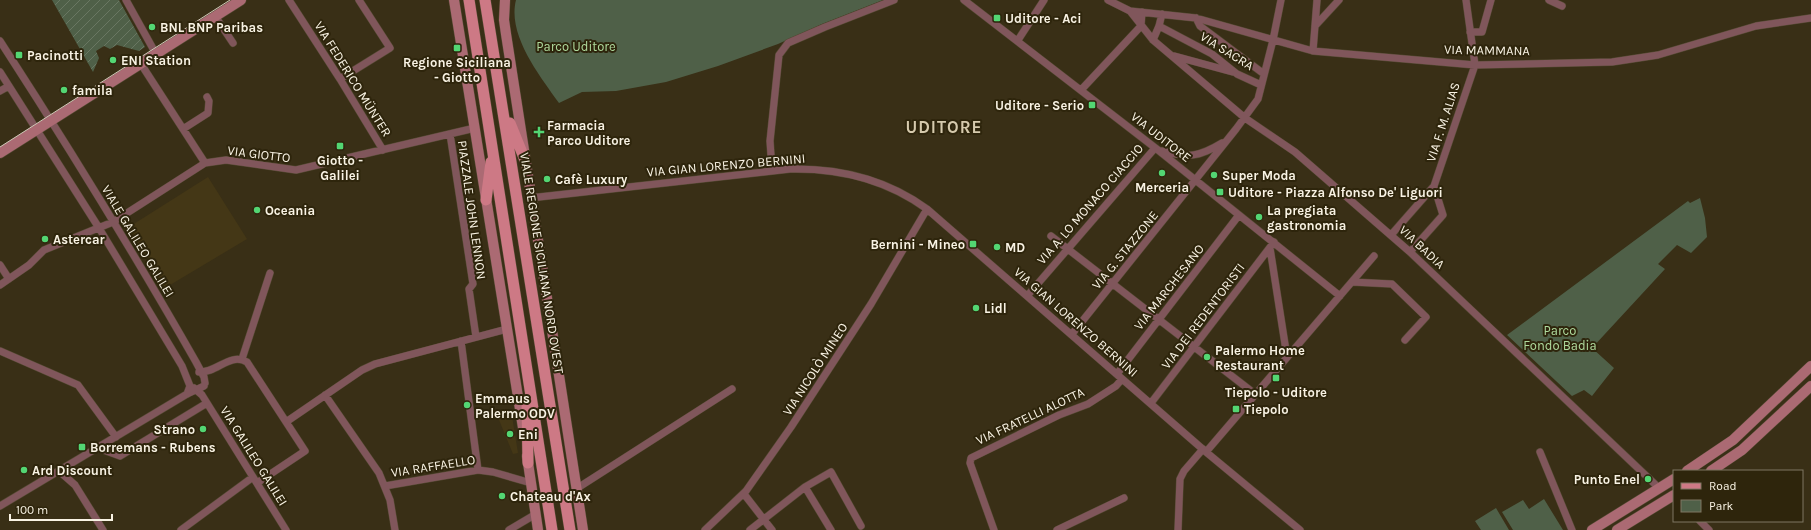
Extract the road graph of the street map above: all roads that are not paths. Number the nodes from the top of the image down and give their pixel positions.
1 (241, 0) edge
2 (289, 0) edge
3 (359, 0) edge
4 (454, 0) edge
5 (469, 0) edge
6 (485, 0) edge
7 (505, 0) edge
8 (894, 0) edge
9 (964, 0) edge
10 (1044, 0) edge
11 (1108, 0) edge
12 (1281, 0) edge
13 (1317, 0) edge
14 (1339, 0) edge
15 (1466, 0) edge
16 (1491, 0) edge
17 (1549, 0) edge
18 (128, 1) edge
19 (1562, 6) dead end
20 (1130, 11) junction
21 (1142, 12) junction
22 (1162, 14) junction
23 (215, 16) junction
24 (1196, 18) junction
25 (1811, 18) edge
26 (1141, 26) junction
27 (1159, 26) junction
28 (1315, 26) junction
29 (1470, 32) junction
30 (1018, 40) junction
31 (1153, 40) junction
32 (1273, 40) junction
33 (0, 41) edge
34 (233, 43) dead end
35 (1314, 51) junction
36 (156, 54) junction
37 (1170, 55) junction
38 (141, 64) junction
39 (1475, 65) junction
40 (0, 72) edge
41 (1237, 74) junction
42 (1264, 74) junction
43 (340, 79) junction
44 (1261, 85) junction
45 (9, 86) junction
46 (1081, 90) junction
47 (0, 91) edge
48 (208, 97) dead end
49 (502, 106) junction
50 (1245, 118) junction
51 (52, 120) junction
52 (475, 128) junction
53 (183, 129) junction
54 (37, 130) junction
55 (450, 134) junction
56 (1226, 141) junction
57 (492, 149) junction
58 (1157, 149) junction
59 (383, 150) junction
60 (0, 153) edge
61 (525, 160) junction
62 (205, 163) junction
63 (772, 170) junction
64 (1196, 180) junction
65 (1434, 186) junction
66 (530, 198) junction
67 (486, 200) junction
68 (927, 208) junction
69 (1239, 215) junction
70 (113, 222) junction
71 (99, 228) junction
72 (1391, 235) junction
73 (1051, 236) dead end
74 (1272, 245) junction
75 (1068, 249) junction
76 (1410, 252) junction
77 (1374, 256) dead end
78 (0, 264) edge
79 (270, 273) dead end
80 (9, 279) junction
81 (1352, 282) junction
82 (1113, 284) junction
83 (0, 285) edge
84 (1028, 295) junction
85 (1340, 296) junction
86 (1159, 320) junction
87 (507, 329) junction
88 (1072, 334) junction
89 (476, 337) junction
90 (1405, 340) dead end
91 (461, 341) junction
92 (1194, 347) junction
93 (0, 350) edge
94 (524, 350) junction
95 (1287, 357) junction
96 (242, 359) junction
97 (1811, 366) edge
98 (212, 370) junction
99 (201, 373) junction
100 (1119, 377) junction
101 (1811, 386) edge
102 (198, 388) junction
103 (732, 389) dead end
104 (1255, 394) junction
105 (325, 396) junction
106 (207, 403) junction
107 (1151, 404) junction
108 (286, 422) junction
109 (116, 437) junction
110 (98, 448) junction
111 (1204, 451) junction
112 (1540, 452) dead end
113 (528, 463) junction
114 (478, 470) junction
115 (1688, 470) edge
116 (1712, 470) edge
117 (59, 471) junction
118 (255, 480) junction
119 (1673, 480) edge
120 (531, 483) junction
121 (385, 486) junction
122 (806, 487) junction
123 (1659, 488) junction
124 (576, 489) junction
125 (744, 494) junction
126 (1673, 496) edge
127 (1124, 498) dead end
128 (0, 506) edge
129 (536, 514) junction
130 (765, 519) junction
131 (1701, 522) edge
132 (862, 526) dead end
133 (103, 530) edge
134 (181, 530) edge
135 (286, 530) edge
136 (396, 530) edge
137 (509, 530) edge
138 (538, 530) edge
139 (552, 530) edge
140 (570, 530) edge
141 (583, 530) edge
142 (705, 530) edge
143 (750, 530) edge
144 (772, 530) edge
145 (831, 530) edge
146 (994, 530) edge
147 (1056, 530) edge
148 (1178, 530) edge
149 (1300, 530) edge
150 (1572, 530) edge
151 (1592, 530) edge
152 (1617, 530) edge
153 (1709, 530) edge

1 - 23 street
2 - 43 street, VIA FEDERICO MÜNTER
3 - 43 street
4 - 52 street
5 - 57 main road
6 - 49 main road, VIALE REGIONE SICILIANA NORD OVEST
7 - 61 street, VIALE REGIONE SICILIANA NORD OVEST
8 - 63 street
9 - 30 street, VIA UDITORE
10 - 30 street
11 - 20 street
12 - 32 street, VIA G. STAZZONE
13 - 28 street
14 - 28 street
15 - 29 street
16 - 29 street
17 - 19 street
18 - 36 street
20 - 21 street, VIA MAMMANA
20 - 26 street, VIA BADIA
21 - 22 street, VIA MAMMANA
21 - 26 street
22 - 24 street, VIA MAMMANA
22 - 27 street
23 - 34 street
23 - 36 street
24 - 32 street, VIA MAMMANA
24 - 42 street
25 - 39 street, VIA MAMMANA
26 - 31 street, VIA BADIA
26 - 46 street
27 - 31 street
27 - 41 street, VIA SACRA
28 - 35 street
29 - 39 street
30 - 46 street, VIA UDITORE
31 - 37 street, VIA BADIA
32 - 35 street, VIA MAMMANA
32 - 42 street, VIA G. STAZZONE
33 - 51 street, VIALE GALILEO GALILEI
35 - 39 street, VIA MAMMANA
36 - 38 street
37 - 41 street
37 - 50 street, VIA BADIA
38 - 51 street
38 - 53 street
39 - 65 street, VIA F. M. ALIAS
40 - 45 street, VIALE GALILEO GALILEI
41 - 44 street, VIA SACRA
42 - 44 street, VIA G. STAZZONE
43 - 59 street, VIA FEDERICO MÜNTER
44 - 50 street, VIA G. STAZZONE
45 - 47 street
45 - 54 street, VIALE GALILEO GALILEI
46 - 58 street, VIA UDITORE
48 - 53 street
49 - 61 main road
49 - 140 main road, VIALE REGIONE SICILIANA NORD OVEST
50 - 56 street, VIA G. STAZZONE
50 - 72 street, VIA BADIA
51 - 54 street
51 - 70 street, VIALE GALILEO GALILEI
52 - 55 street, VIA GIOTTO
52 - 67 street
53 - 62 street
54 - 60 street
54 - 71 street, VIALE GALILEO GALILEI
55 - 59 street, VIA GIOTTO
55 - 89 street, PIAZZALE JOHN LENNON
56 - 58 street
56 - 64 street, VIA G. STAZZONE
57 - 67 main road
57 - 94 main road
58 - 64 street, VIA UDITORE
58 - 75 street, VIA A. LO MONACO CIACCIO
59 - 62 street, VIA GIOTTO
61 - 66 street, VIALE REGIONE SICILIANA NORD OVEST
62 - 70 street, VIA GIOTTO
63 - 66 street, VIA GIAN LORENZO BERNINI
63 - 68 street, VIA GIAN LORENZO BERNINI
64 - 69 street, VIA UDITORE
64 - 82 street, VIA G. STAZZONE
65 - 72 street, VIA F. M. ALIAS
65 - 76 street
66 - 124 street, VIALE REGIONE SICILIANA NORD OVEST
67 - 87 street
68 - 84 street, VIA GIAN LORENZO BERNINI
68 - 125 street, VIA NICOLÒ MINEO
69 - 74 street, VIA UDITORE
69 - 86 street, VIA MARCHESANO
70 - 71 street, VIA GIOTTO
70 - 99 street, VIALE GALILEO GALILEI
71 - 80 street, VIA GIOTTO
71 - 102 street, VIALE GALILEO GALILEI
72 - 76 street, VIA BADIA
73 - 75 street
74 - 85 street, VIA UDITORE
74 - 92 street, VIA DEI REDENTORISTI
74 - 95 street
75 - 82 street
75 - 84 street, VIA A. LO MONACO CIACCIO
76 - 123 street, VIA BADIA
77 - 81 street
78 - 80 street
79 - 96 street
80 - 83 street, VIA GIOTTO
81 - 85 street
81 - 90 street
82 - 86 street
82 - 88 street, VIA G. STAZZONE
84 - 88 street, VIA GIAN LORENZO BERNINI
85 - 95 street
86 - 92 street
86 - 100 street, VIA MARCHESANO
87 - 89 street
87 - 113 street
88 - 100 street, VIA GIAN LORENZO BERNINI
89 - 91 street
91 - 105 street
91 - 114 street
92 - 104 street
92 - 107 street, VIA DEI REDENTORISTI
93 - 109 street
94 - 113 main road
94 - 139 main road
95 - 104 street
96 - 98 street
96 - 108 street
97 - 115 street
98 - 99 street
98 - 102 street
99 - 102 street, VIALE GALILEO GALILEI
99 - 102 street
100 - 107 street, VIA GIAN LORENZO BERNINI
100 - 146 street, VIA FRATELLI ALOTTA
101 - 116 street
102 - 106 street, VIA GALILEO GALILEI
102 - 109 street
103 - 124 street
104 - 111 street
105 - 108 street
105 - 121 street
106 - 110 street
106 - 118 street, VIA GALILEO GALILEI
107 - 111 street, VIA GIAN LORENZO BERNINI
108 - 118 street
109 - 110 street
110 - 117 street
111 - 148 street
111 - 149 street, VIA GIAN LORENZO BERNINI
112 - 150 street
113 - 120 street
114 - 120 street, VIA RAFFAELLO
114 - 121 street, VIA RAFFAELLO
117 - 128 street
117 - 133 street
118 - 134 street
118 - 135 street, VIA GALILEO GALILEI
119 - 123 street
120 - 129 street
121 - 136 street
122 - 130 street
122 - 132 street
122 - 145 street
123 - 151 street
124 - 141 street, VIALE REGIONE SICILIANA NORD OVEST
125 - 130 street
125 - 142 street, VIA NICOLÒ MINEO
126 - 152 street
127 - 147 street
129 - 137 street
129 - 138 street
130 - 143 street
130 - 144 street
131 - 153 street

